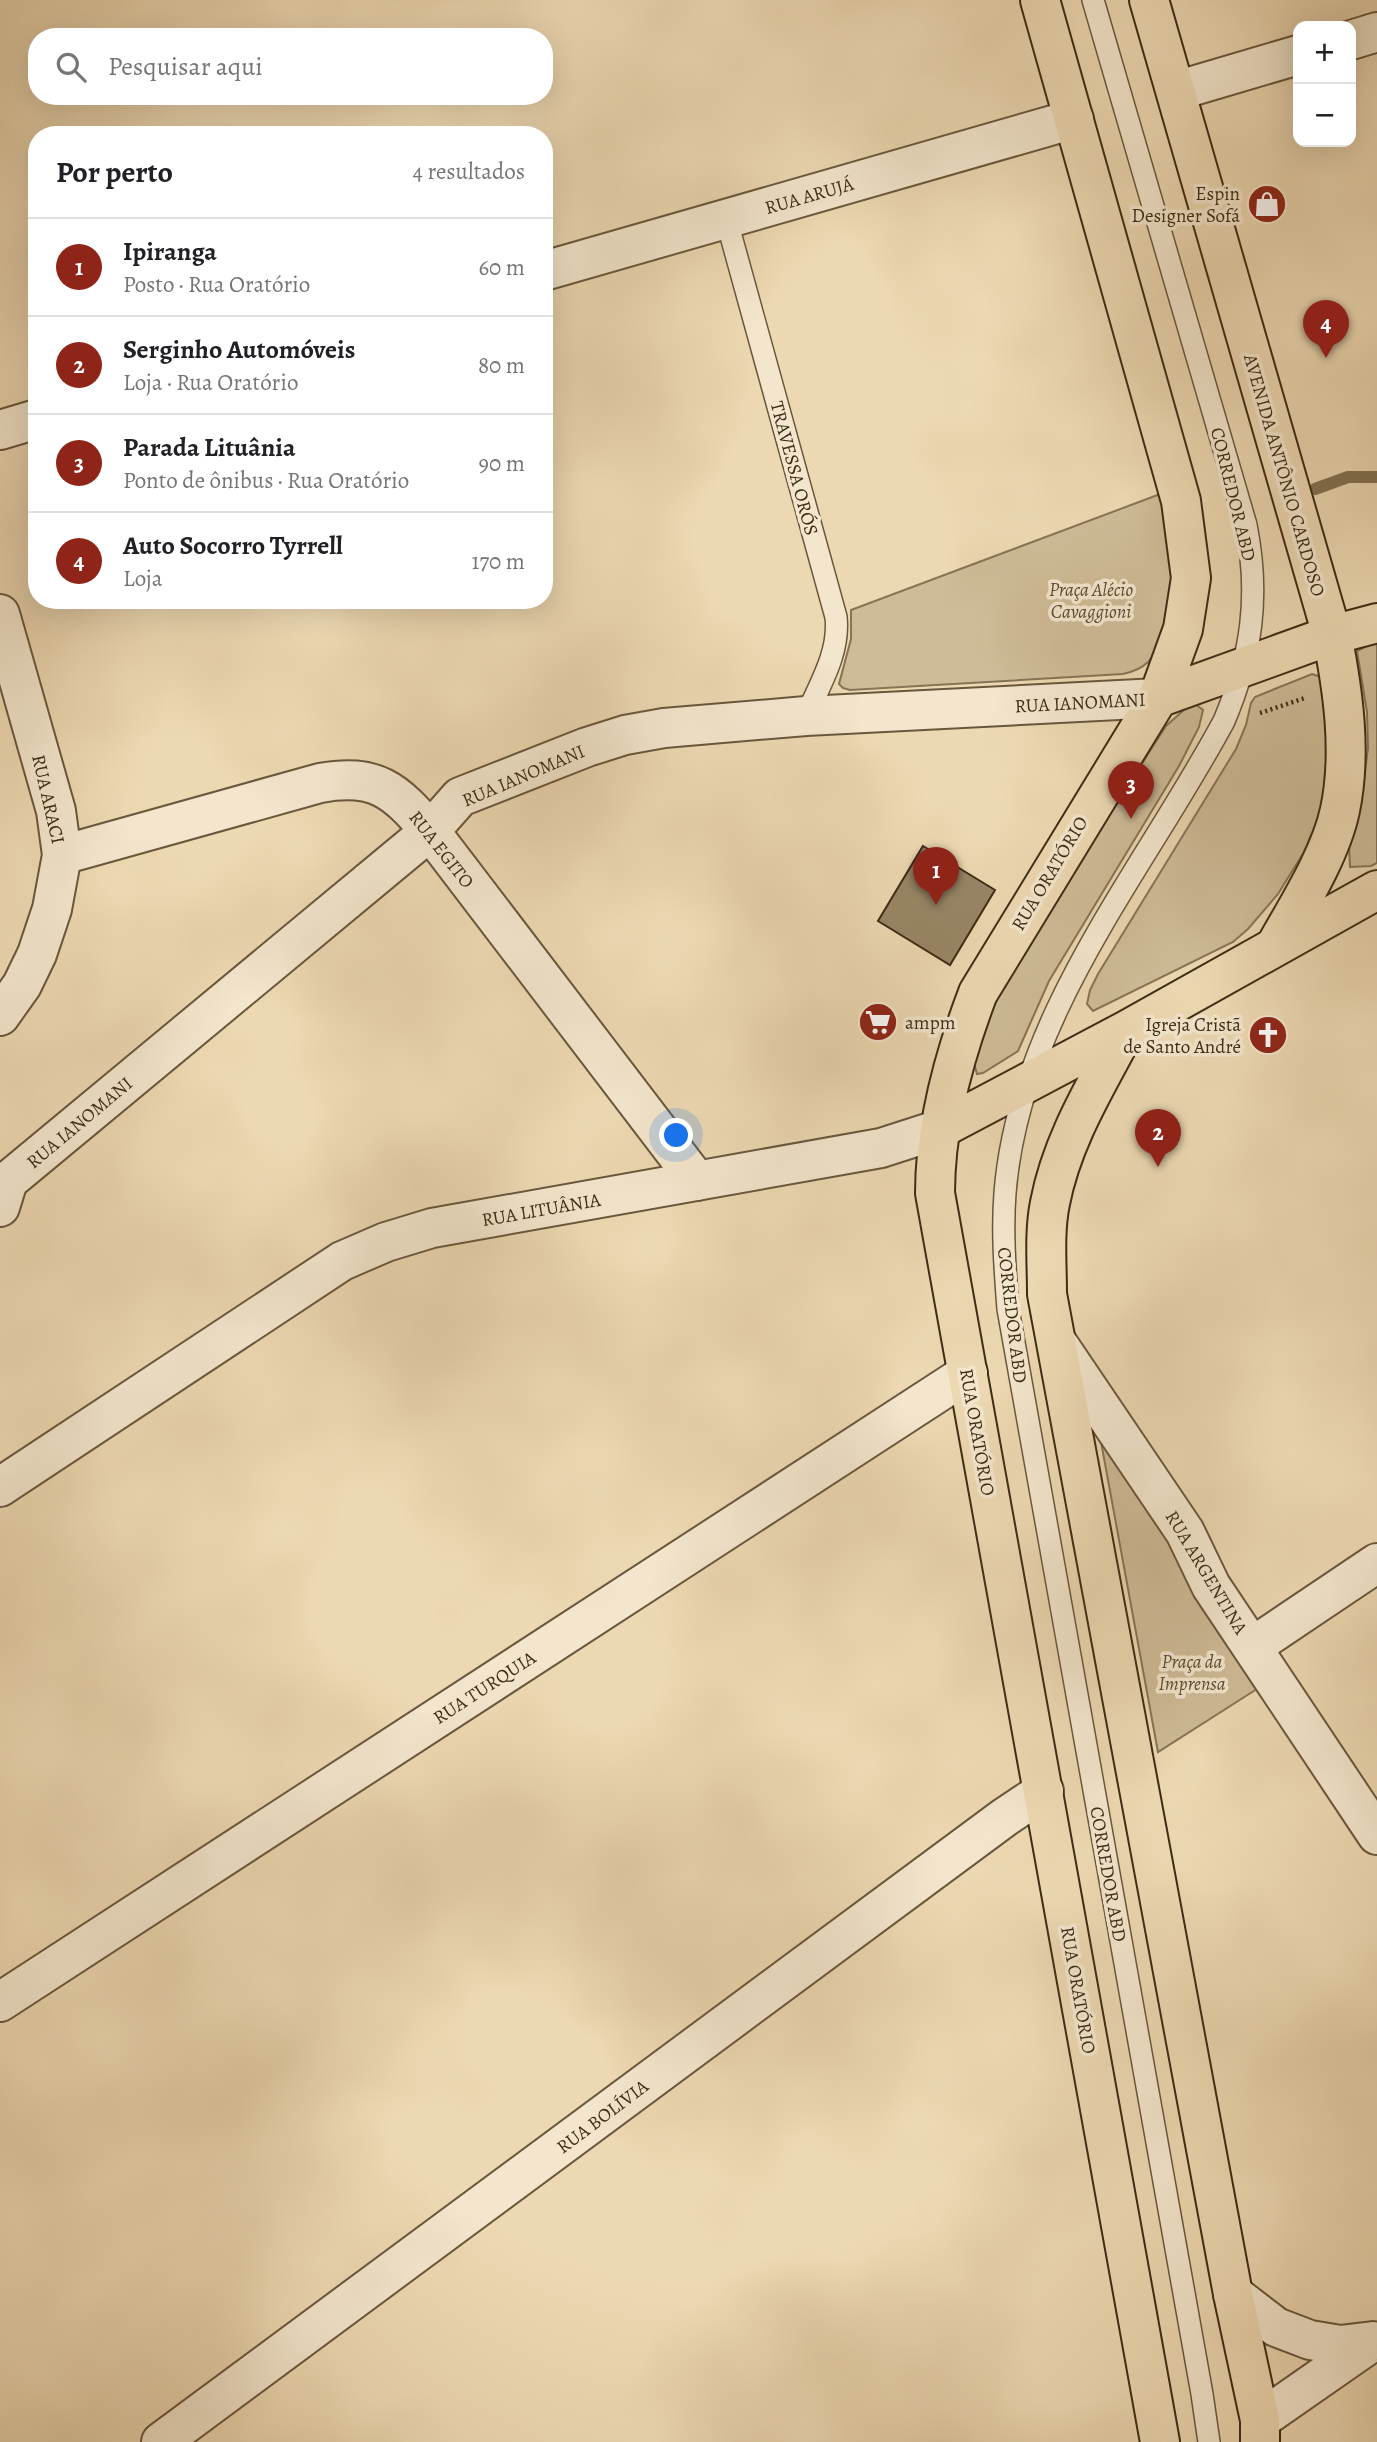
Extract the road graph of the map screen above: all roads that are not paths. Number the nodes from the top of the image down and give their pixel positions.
1 (1040, 0) edge
2 (1093, 0) edge
3 (1149, 0) edge
4 (1377, 32) edge
5 (1356, 38) edge
6 (1293, 56) edge
7 (1176, 91) junction
8 (1074, 119) junction
9 (726, 218) junction
10 (553, 268) edge
11 (28, 422) edge
12 (0, 430) edge
13 (0, 614) edge
14 (1377, 623) edge
15 (1332, 635) junction
16 (1243, 666) junction
17 (1158, 698) junction
18 (806, 716) junction
19 (430, 831) junction
20 (62, 855) junction
21 (1377, 890) edge
22 (1276, 945) junction
23 (0, 1016) edge
24 (1125, 1031) junction
25 (1027, 1082) junction
26 (940, 1129) junction
27 (697, 1181) junction
28 (3, 1186) edge
29 (1058, 1344) junction
30 (968, 1373) junction
31 (0, 1487) edge
32 (1377, 1563) edge
33 (1252, 1647) junction
34 (1044, 1791) junction
35 (1377, 1835) edge
36 (0, 2001) edge
37 (1233, 2294) junction
38 (1375, 2340) edge
39 (1260, 2431) edge
40 (162, 2442) edge
41 (1160, 2442) edge
42 (1209, 2442) edge

1 - 8 main road
2 - 16 lane, CORREDOR ABD
3 - 7 main road, AVENIDA ANTÔNIO CARDOSO
4 - 5 street
6 - 7 street
7 - 15 main road, AVENIDA ANTÔNIO CARDOSO
8 - 9 street, RUA ARUJÁ
8 - 17 main road
9 - 10 street, RUA ARUJÁ
9 - 18 lane, TRAVESSA ORÓS
11 - 12 street
13 - 20 street, RUA ARACI
14 - 15 main road
15 - 16 main road
15 - 22 main road, AVENIDA ANTÔNIO CARDOSO
16 - 17 main road
16 - 25 lane, CORREDOR ABD
17 - 18 street, RUA IANOMANI
17 - 26 main road, RUA ORATÓRIO
18 - 19 street, RUA IANOMANI
19 - 20 street, RUA EGITO
19 - 27 street, RUA EGITO
19 - 28 street, RUA IANOMANI
20 - 23 street, RUA ARACI
21 - 22 main road
22 - 24 main road
24 - 25 main road, RUA LITUÂNIA
24 - 29 main road
25 - 26 main road, RUA LITUÂNIA
25 - 42 lane, CORREDOR ABD
26 - 27 street, RUA LITUÂNIA
26 - 30 main road, RUA ORATÓRIO
27 - 31 street, RUA LITUÂNIA
29 - 33 street, RUA ARGENTINA
29 - 37 main road
30 - 34 main road, RUA ORATÓRIO
30 - 36 street, RUA TURQUIA
32 - 33 street
33 - 35 street, RUA ARGENTINA
34 - 40 street, RUA BOLÍVIA
34 - 41 main road, RUA ORATÓRIO
37 - 38 street
37 - 39 main road
38 - 39 street

